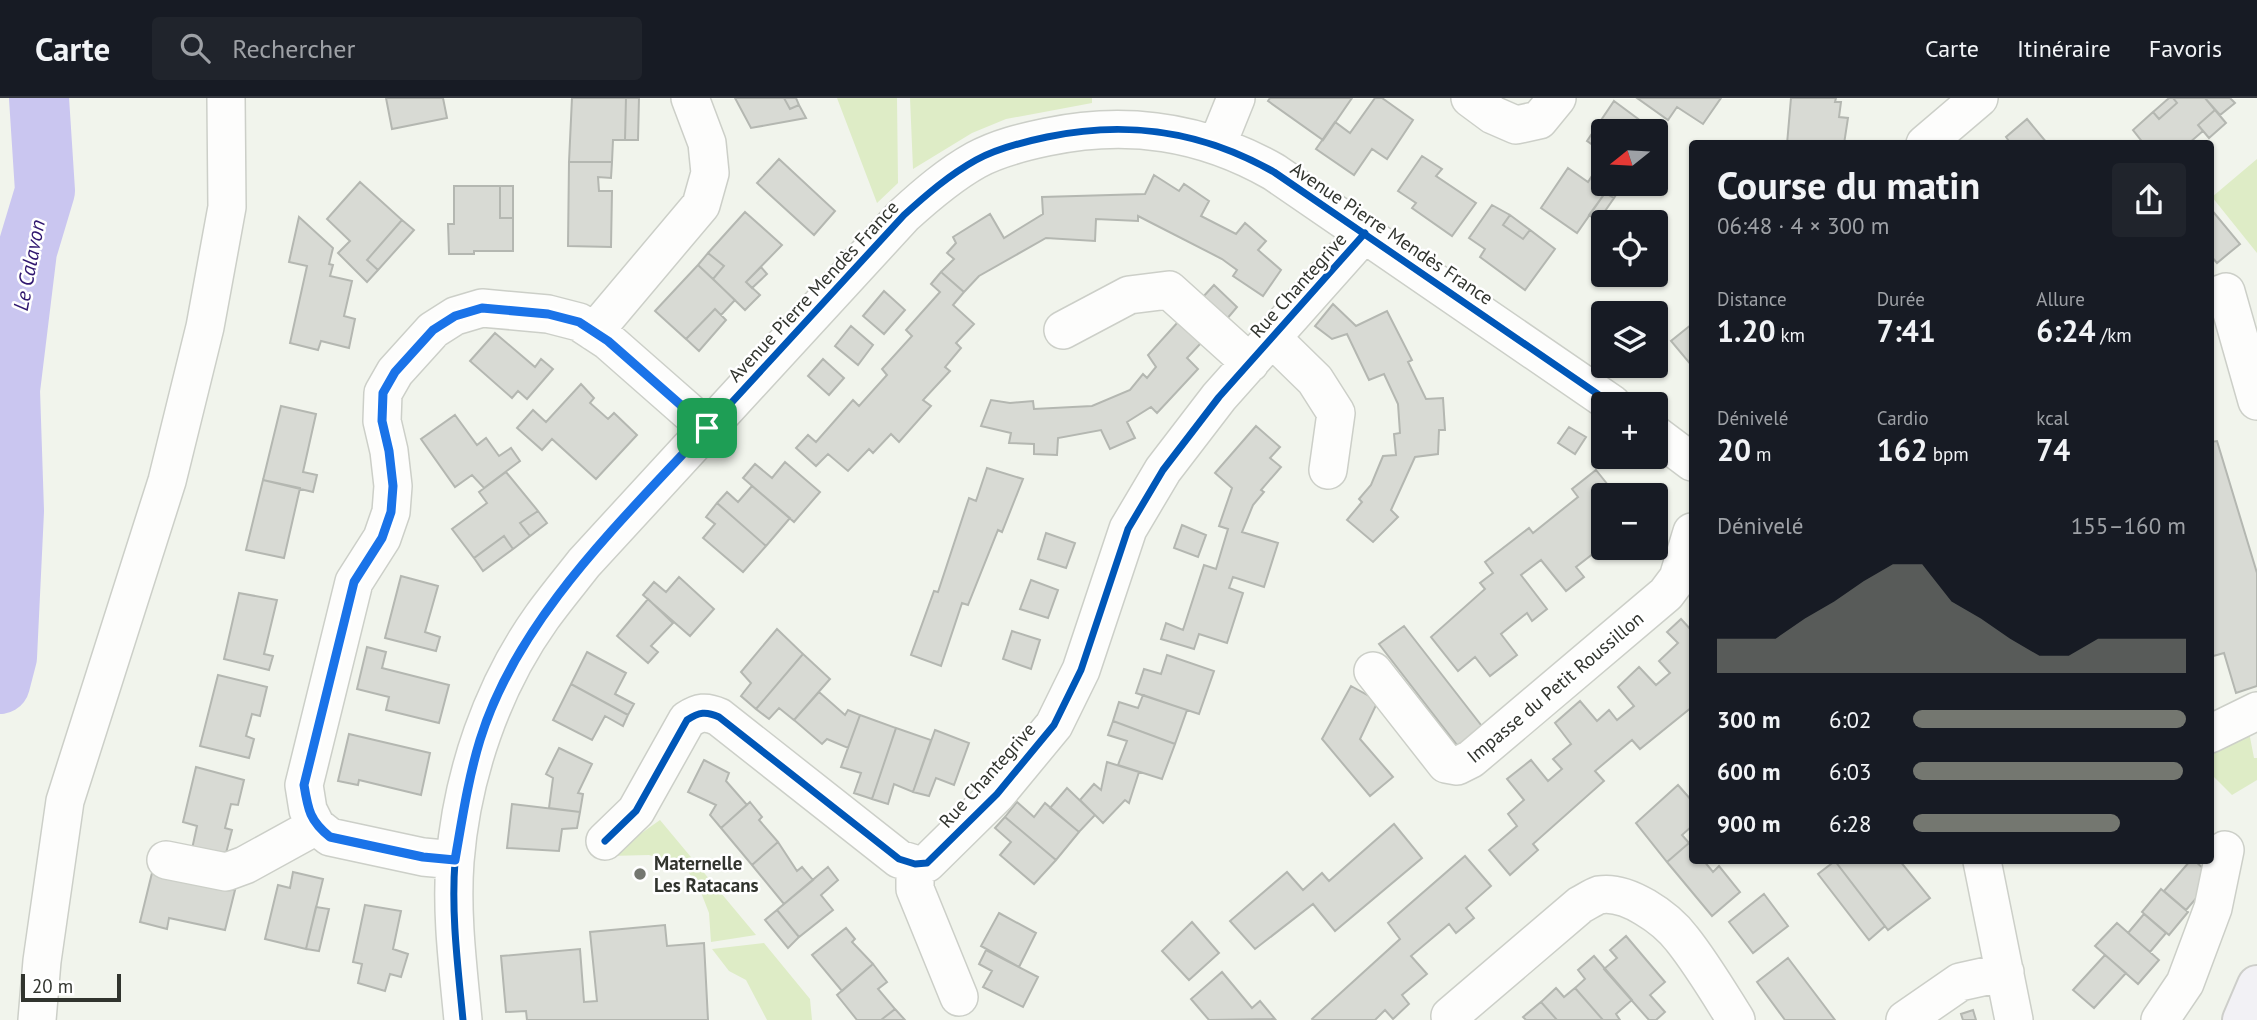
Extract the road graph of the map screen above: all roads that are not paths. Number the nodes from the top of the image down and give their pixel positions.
1 (226, 98) edge
2 (690, 98) edge
3 (1236, 98) edge
4 (1470, 98) edge
5 (1557, 98) edge
6 (1979, 98) edge
7 (1930, 140) edge
8 (1217, 145) junction
9 (1365, 233) junction
10 (2214, 296) edge
11 (1063, 330) dead end
12 (594, 332) junction
13 (1261, 351) junction
14 (1595, 392) edge
15 (2257, 401) edge
16 (707, 428) junction
17 (1668, 444) edge
18 (1689, 460) edge
19 (1328, 470) dead end
20 (1689, 541) edge
21 (1374, 671) dead end
22 (2257, 711) edge
23 (2214, 732) edge
24 (317, 826) junction
25 (605, 841) dead end
26 (2225, 850) dead end
27 (166, 860) dead end
28 (455, 860) junction
29 (915, 864) junction
30 (1983, 864) edge
31 (2004, 972) junction
32 (2257, 985) edge
33 (959, 998) dead end
34 (1450, 1016) dead end
35 (37, 1020) edge
36 (463, 1020) edge
37 (1736, 1020) edge
38 (1905, 1020) edge
39 (2014, 1020) edge
40 (2161, 1020) edge
41 (2242, 1020) edge

1 - 35 street
2 - 12 street
3 - 8 street
4 - 5 street
6 - 7 street
8 - 9 street, Avenue Pierre Mendès France
8 - 16 street, Avenue Pierre Mendès France
9 - 13 street, Rue Chantegrive
9 - 14 street, Avenue Pierre Mendès France
10 - 15 street
11 - 13 street
12 - 16 street
12 - 24 street
13 - 19 street
13 - 29 street, Rue Chantegrive
16 - 28 street, Avenue Pierre Mendès France
17 - 18 street
20 - 21 street, Impasse du Petit Roussillon
22 - 23 street
24 - 27 street
24 - 28 street
25 - 29 street
26 - 40 street
28 - 36 street, Avenue Pierre Mendès France
29 - 33 street
30 - 31 street
31 - 38 street
31 - 39 street
32 - 41 main road
34 - 37 street

